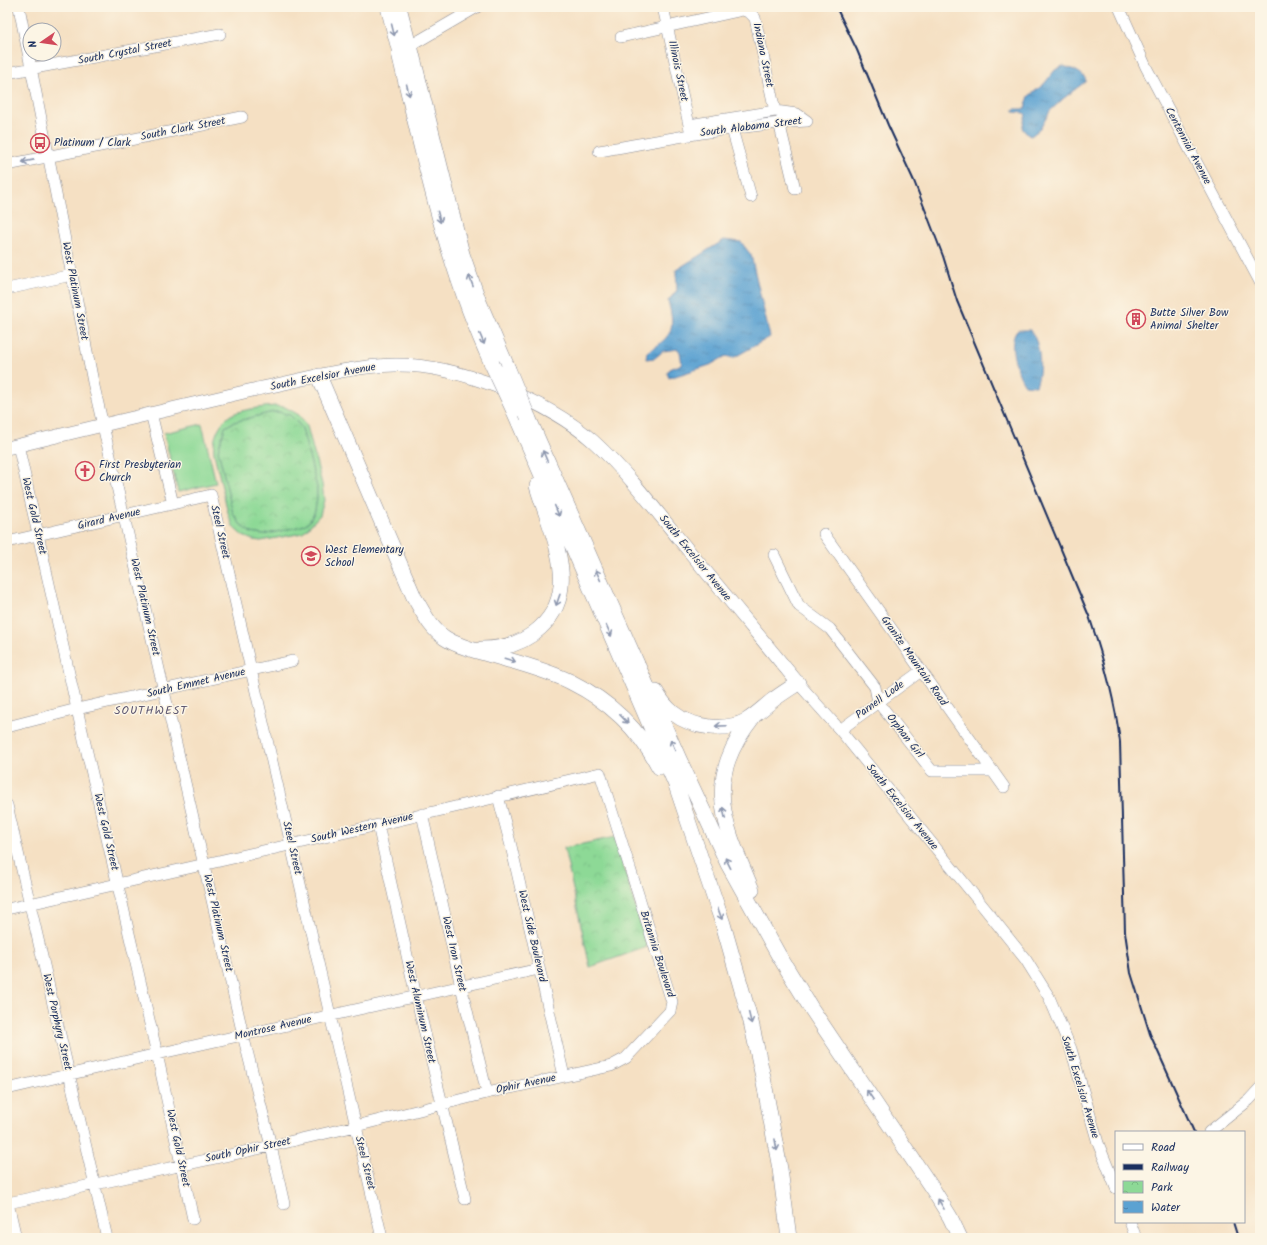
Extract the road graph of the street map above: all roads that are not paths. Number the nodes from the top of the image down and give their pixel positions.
1 (19, 7) edge
2 (387, 7) edge
3 (400, 7) edge
4 (477, 7) edge
5 (663, 7) edge
6 (1119, 7) edge
7 (668, 26) junction
8 (220, 34) dead end
9 (621, 37) dead end
10 (404, 49) junction
11 (32, 69) junction
12 (7, 74) edge
13 (775, 111) junction
14 (242, 117) dead end
15 (779, 122) junction
16 (732, 129) junction
17 (690, 130) junction
18 (599, 151) dead end
19 (49, 156) junction
20 (7, 165) edge
21 (796, 189) dead end
22 (751, 197) dead end
23 (72, 275) junction
24 (1260, 282) edge
25 (7, 289) edge
26 (318, 376) junction
27 (151, 413) junction
28 (519, 414) junction
29 (103, 425) junction
30 (12, 446) edge
31 (211, 495) joint
32 (173, 504) junction
33 (124, 516) junction
34 (38, 534) junction
35 (824, 534) dead end
36 (7, 542) edge
37 (774, 555) dead end
38 (605, 591) junction
39 (472, 649) junction
40 (292, 661) dead end
41 (252, 670) junction
42 (921, 671) junction
43 (798, 683) junction
44 (164, 690) junction
45 (878, 702) junction
46 (77, 709) junction
47 (757, 713) junction
48 (7, 727) edge
49 (840, 730) junction
50 (992, 771) junction
51 (600, 773) joint
52 (1004, 787) dead end
53 (498, 796) junction
54 (7, 805) edge
55 (422, 814) junction
56 (378, 825) junction
57 (291, 845) junction
58 (204, 864) junction
59 (702, 864) junction
60 (118, 884) junction
61 (30, 904) junction
62 (7, 909) edge
63 (778, 954) junction
64 (539, 968) junction
65 (461, 986) junction
66 (416, 996) junction
67 (330, 1016) junction
68 (243, 1035) junction
69 (157, 1054) junction
70 (69, 1075) junction
71 (564, 1076) junction
72 (1260, 1088) edge
73 (7, 1089) edge
74 (487, 1092) junction
75 (442, 1104) junction
76 (356, 1126) junction
77 (1210, 1131) edge
78 (271, 1146) junction
79 (182, 1165) junction
80 (95, 1184) junction
81 (1115, 1186) edge
82 (464, 1199) dead end
83 (7, 1201) edge
84 (284, 1204) dead end
85 (193, 1219) dead end
86 (1130, 1223) edge
87 (16, 1238) edge
88 (107, 1238) edge
89 (382, 1238) edge
90 (789, 1238) edge
91 (960, 1238) edge
92 (1136, 1238) edge

1 - 11 street, West Platinum Street
2 -> 10 main road
3 - 10 main road
4 - 10 street
5 - 7 street, Illinois Street
6 - 24 street, Centennial Avenue
7 - 9 street
7 - 13 street, Indiana Street
7 - 17 street, Illinois Street
8 - 11 street, South Crystal Street
28 -> 10 highway, bridge
10 -> 28 highway, bridge
11 - 12 street, South Crystal Street
11 - 19 street, West Platinum Street
13 - 15 street, South Alabama Street
13 - 17 street, South Alabama Street
14 - 19 street, South Clark Street
15 - 16 street, South Alabama Street
15 - 21 street
16 - 17 street, South Alabama Street
16 - 22 street
17 - 18 street, South Alabama Street
19 -> 20 street, South Clark Street
19 - 23 street, West Platinum Street
23 - 25 street
23 - 29 street, West Platinum Street
26 - 27 main road, South Excelsior Avenue
26 - 39 highway
26 - 43 main road, South Excelsior Avenue
27 - 29 main road, South Excelsior Avenue
27 - 32 street
38 -> 28 highway
28 -> 39 highway
28 -> 59 highway
29 - 30 main road, South Excelsior Avenue
29 - 33 street, West Platinum Street
30 - 34 street, West Gold Street
31 - 32 street, Girard Avenue
31 - 41 street, Steel Street
32 - 33 street, Girard Avenue
33 - 34 street, Girard Avenue
33 - 44 street, West Platinum Street
34 - 36 street, Girard Avenue
34 - 46 street, West Gold Street
35 - 42 street, Granite Mountain Road
37 - 45 street
47 -> 38 highway
63 -> 38 highway
39 -> 59 highway
40 - 41 street, South Emmet Avenue
41 - 44 street, South Emmet Avenue
41 - 57 street, Steel Street
42 - 45 street, Parnell Lode
42 - 50 street, Granite Mountain Road
43 - 47 highway
43 - 49 street, South Excelsior Avenue
44 - 46 street, South Emmet Avenue
44 - 58 street, West Platinum Street
45 - 49 street, Parnell Lode
45 - 50 street, Orphan Girl
46 - 48 street, South Emmet Avenue
46 - 60 street, West Gold Street
63 -> 47 highway
49 - 81 street, South Excelsior Avenue
50 - 52 street, Granite Mountain Road
51 - 53 street, South Western Avenue
51 - 71 street, Britannia Boulevard
53 - 55 street, South Western Avenue
53 - 64 street, West Side Boulevard
54 - 61 street, West Porphyry Street
55 - 56 street, South Western Avenue
55 - 65 street, West Iron Street
56 - 57 street, South Western Avenue
56 - 66 street, West Aluminum Street
57 - 58 street, South Western Avenue
57 - 67 street, Steel Street
58 - 60 street, South Western Avenue
58 - 68 street, West Platinum Street
59 -> 90 highway
60 - 61 street, South Western Avenue
60 - 69 street, West Gold Street
61 - 62 street, South Western Avenue
61 - 70 street, West Porphyry Street
91 -> 63 highway
64 - 65 street, Montrose Avenue
64 - 71 street, West Side Boulevard
65 - 66 street, Montrose Avenue
65 - 74 street, West Iron Street
66 - 67 street, Montrose Avenue
66 - 75 street, West Aluminum Street
67 - 68 street, Montrose Avenue
67 - 76 street, Steel Street
68 - 69 street, Montrose Avenue
68 - 78 street, West Platinum Street
69 - 70 street, Montrose Avenue
69 - 79 street, West Gold Street
70 - 73 street, Montrose Avenue
70 - 80 street, West Porphyry Street
71 - 74 street, Ophir Avenue
72 - 77 street
74 - 75 street, South Ophir Street
75 - 76 street, South Ophir Street
75 - 82 street, West Aluminum Street
76 - 78 street, South Ophir Street
76 - 89 street, Steel Street
78 - 79 street, South Ophir Street
78 - 84 street, West Platinum Street
79 - 80 street, South Ophir Street
79 - 85 street, West Gold Street
80 - 83 street, South Ophir Street
80 - 88 street, West Porphyry Street
83 - 87 street
86 - 92 street

